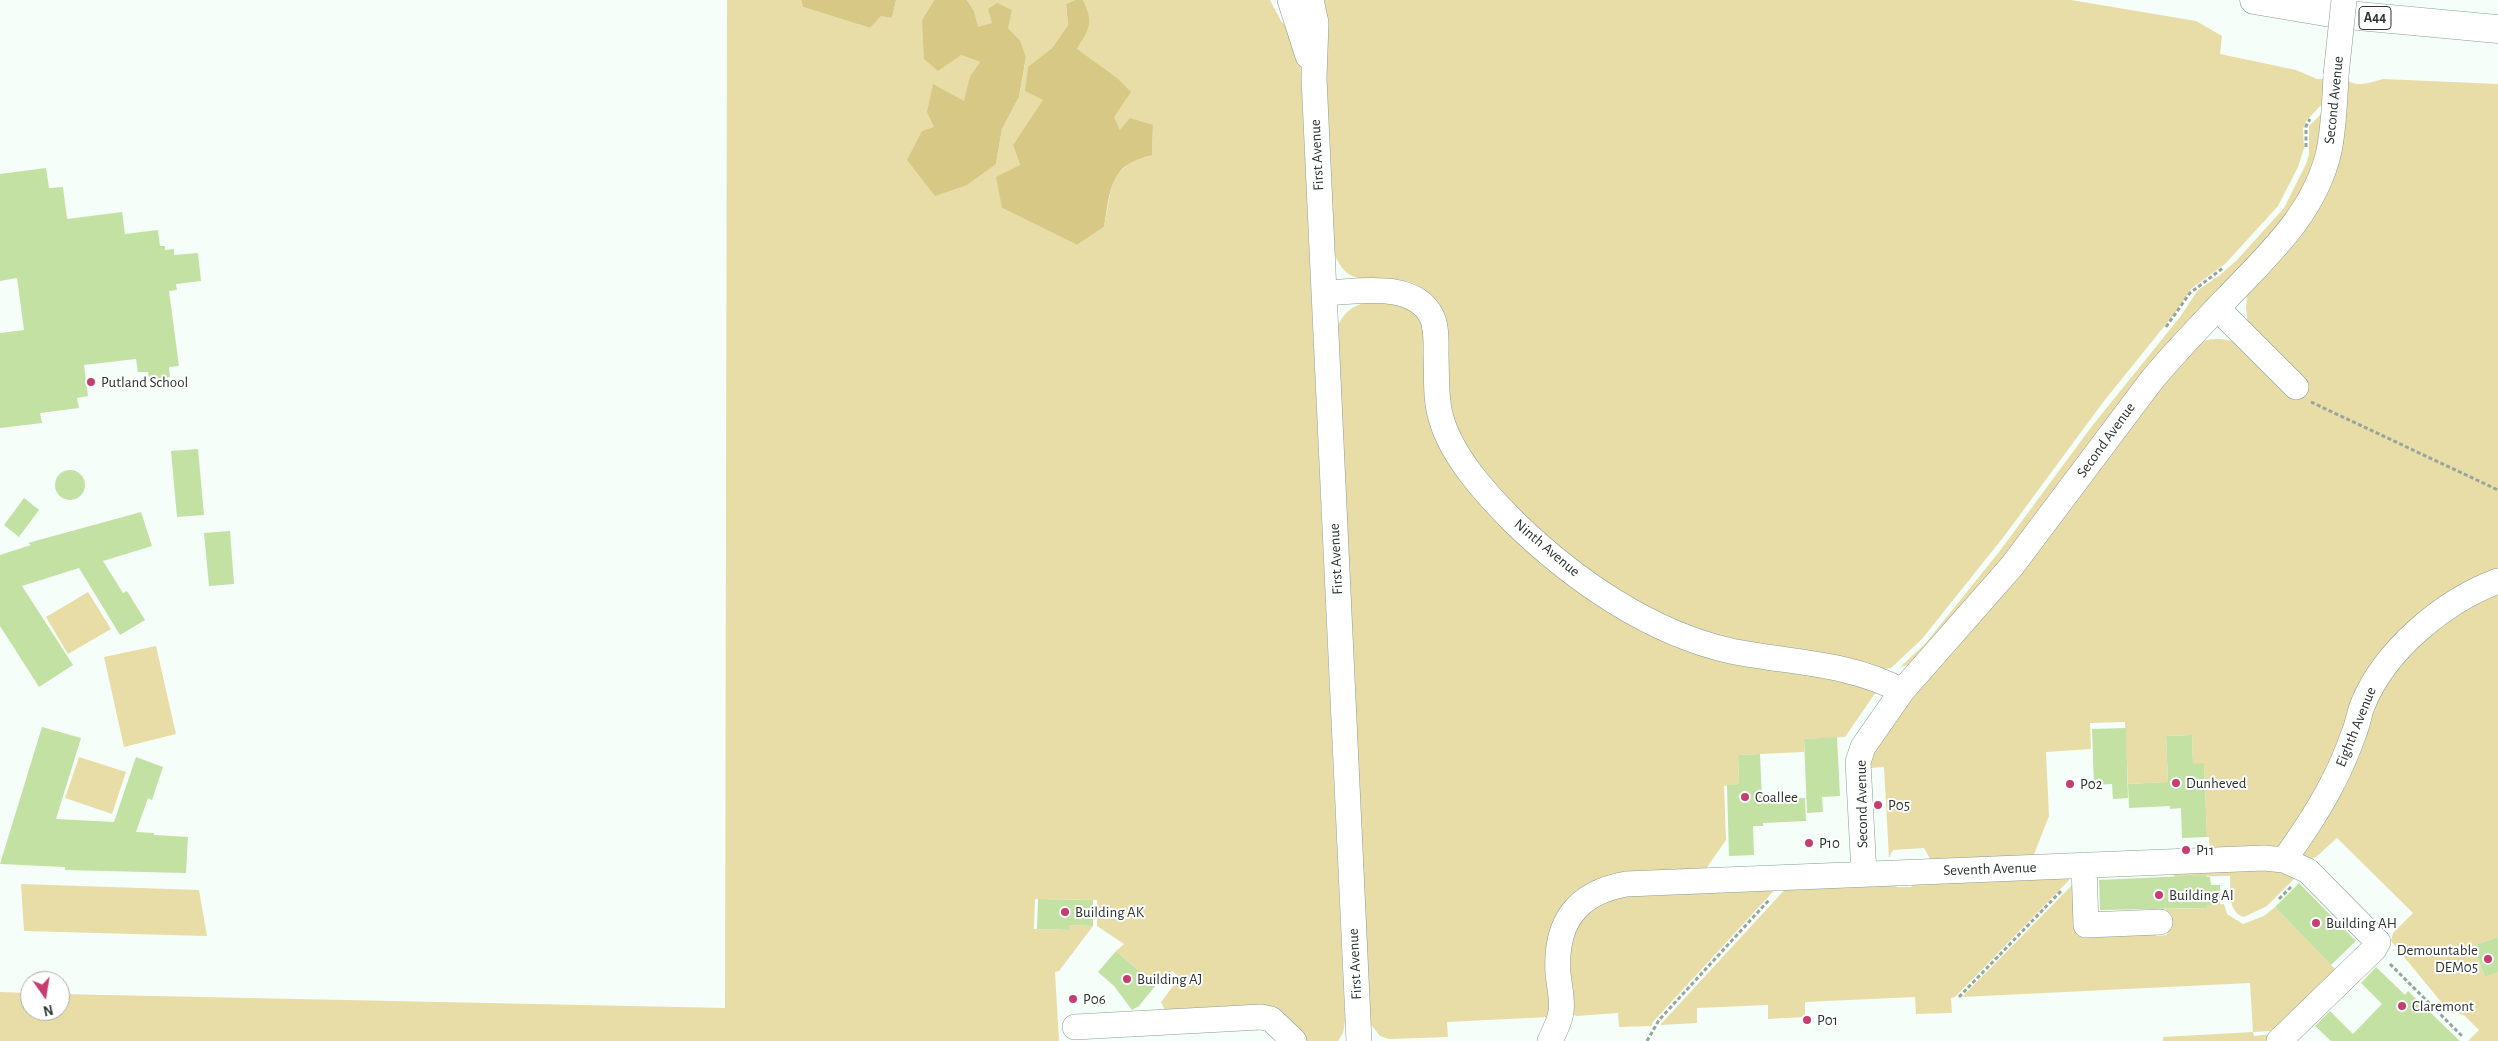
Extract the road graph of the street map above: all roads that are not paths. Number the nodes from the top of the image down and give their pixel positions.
1 (1290, 0) edge
2 (1311, 0) edge
3 (2254, 0) edge
4 (2344, 0) edge
5 (2498, 29) edge
6 (1314, 78) junction
7 (1324, 293) junction
8 (2217, 308) junction
9 (2296, 387) road end
10 (2498, 581) edge
11 (1902, 691) junction
12 (2078, 858) junction
13 (2284, 860) junction
14 (1864, 874) junction
15 (2160, 922) dead end
16 (1075, 1027) dead end
17 (1294, 1041) edge
18 (1359, 1041) edge
19 (1550, 1041) edge
20 (2279, 1041) edge

1 - 6 street, First Avenue
2 - 6 street, First Avenue
3 - 5 highway, A44
4 - 8 street, Second Avenue, bridge
6 - 7 street, First Avenue
7 - 11 street, Ninth Avenue
7 - 18 street, First Avenue
8 - 9 street
8 - 11 street, Second Avenue
10 - 13 street, Eighth Avenue
11 - 14 street, Second Avenue
12 - 13 street, Seventh Avenue
12 - 14 street, Seventh Avenue
12 - 15 street
13 - 20 street, Seventh Avenue
14 - 19 street, Seventh Avenue
16 - 17 street

